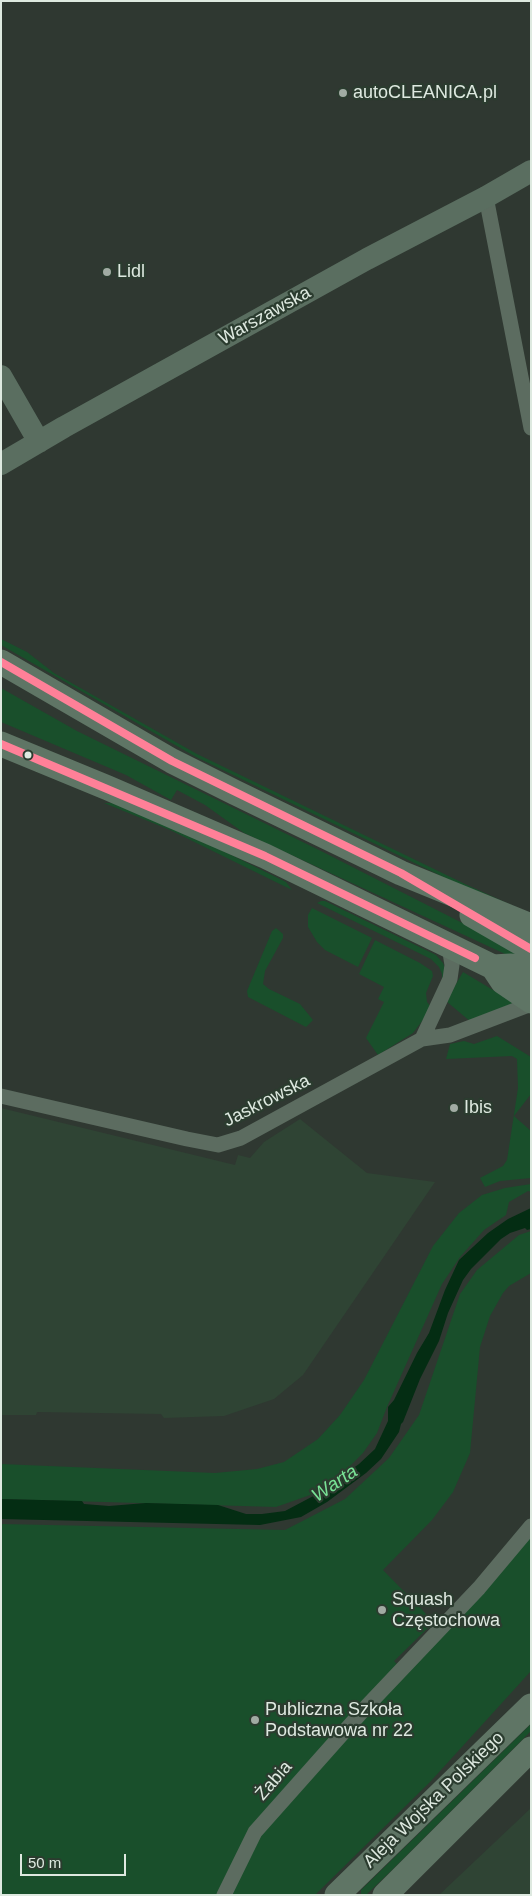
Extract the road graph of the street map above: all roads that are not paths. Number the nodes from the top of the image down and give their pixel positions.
1 (531, 170) edge
2 (486, 197) junction
3 (1, 376) edge
4 (531, 428) edge
5 (39, 442) junction
6 (1, 464) edge
7 (1, 662) edge
8 (1, 744) edge
9 (401, 873) junction
10 (531, 926) edge
11 (449, 946) junction
12 (531, 949) edge
13 (492, 967) junction
14 (531, 975) edge
15 (531, 1002) edge
16 (422, 1039) junction
17 (1, 1096) edge
18 (531, 1526) edge
19 (531, 1706) edge
20 (531, 1749) edge
21 (224, 1895) edge
22 (337, 1895) edge
23 (385, 1895) edge

1 - 2 street, Warszawska
2 - 4 street
2 - 5 street, Warszawska
3 - 5 street
5 - 6 street, Warszawska
7 - 9 main road
8 - 11 main road
9 - 10 main road
9 - 12 main road
11 - 13 main road
11 - 16 street
13 - 14 main road
13 - 15 main road
15 - 16 street, Jaskrowska
16 - 17 street, Jaskrowska
18 - 21 street, Żabia
19 - 22 main road, Aleja Wojska Polskiego
20 - 23 main road, Aleja Wojska Polskiego

